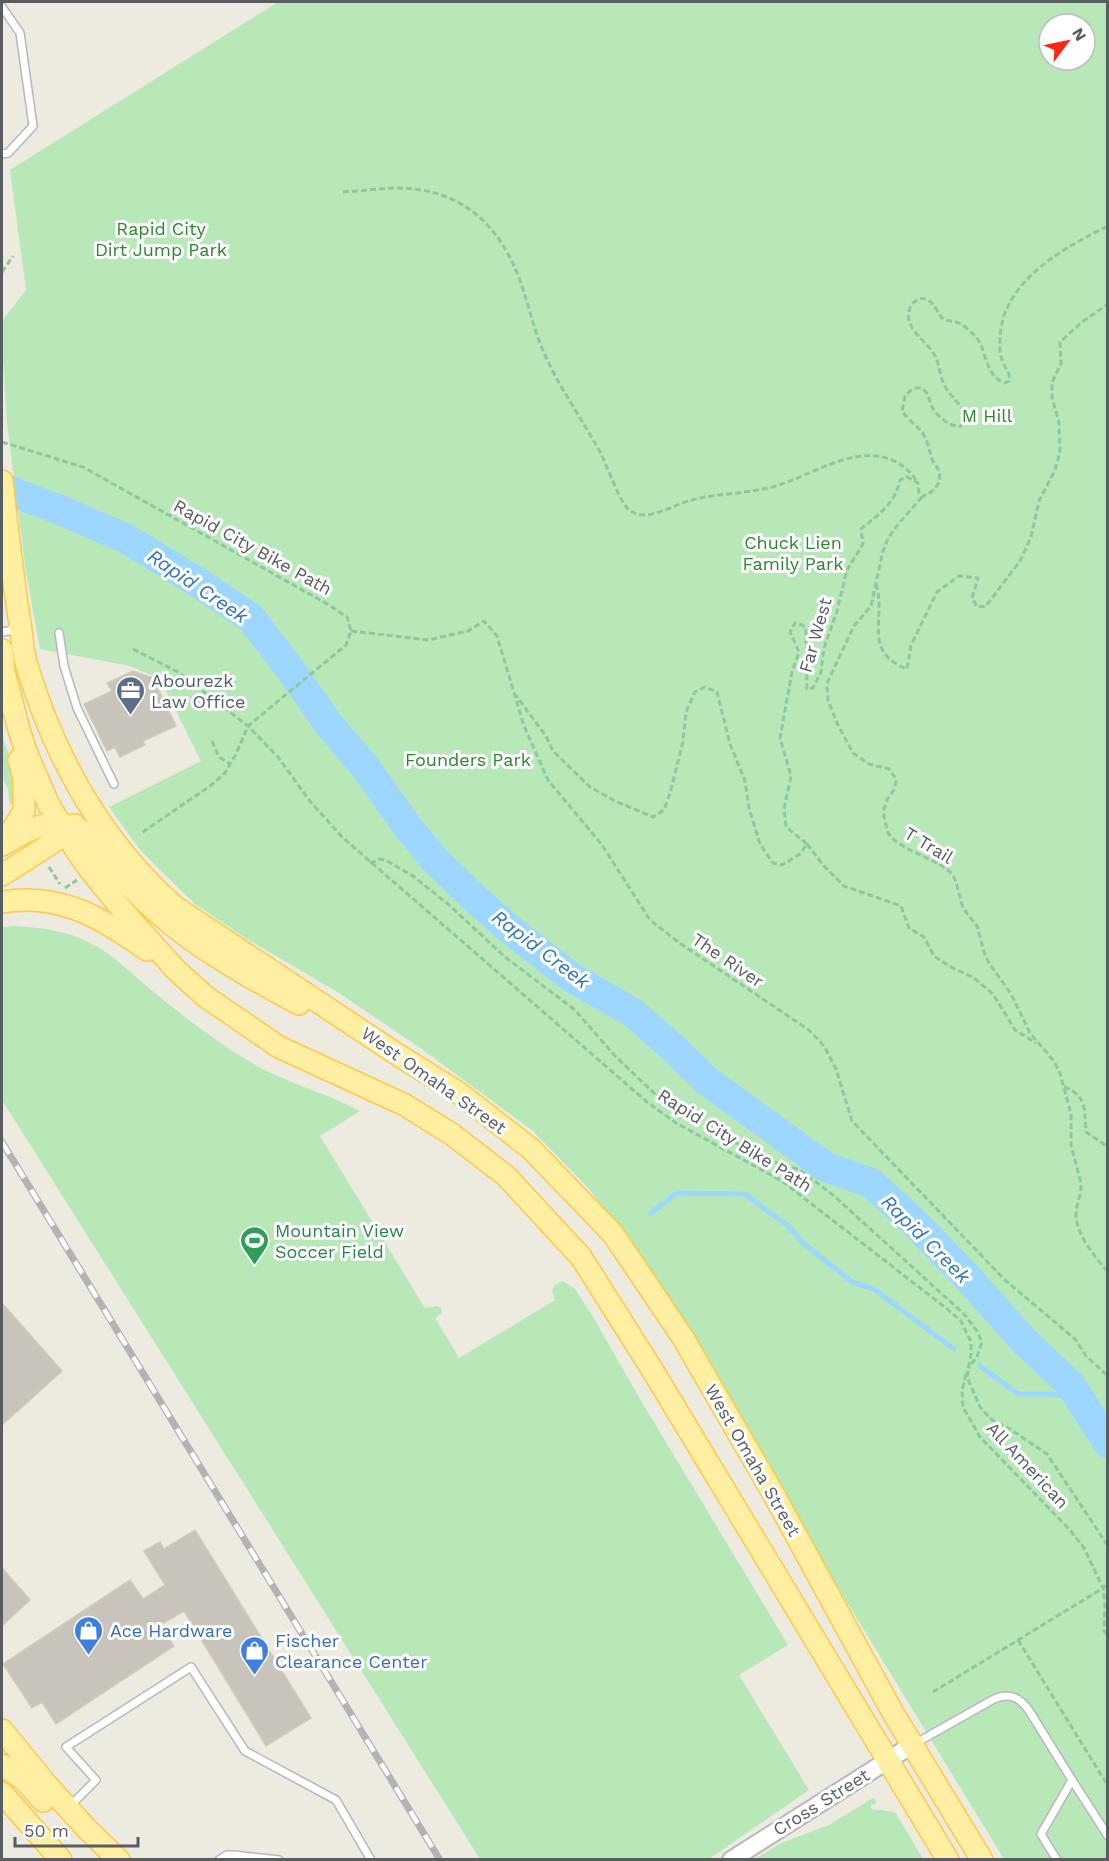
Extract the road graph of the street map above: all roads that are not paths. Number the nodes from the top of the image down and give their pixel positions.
1 (7, 2) edge
2 (2, 5) edge
3 (2, 154) edge
4 (2, 481) edge
5 (11, 631) edge
6 (59, 633) dead end
7 (2, 650) edge
8 (3, 674) edge
9 (2, 708) edge
10 (114, 784) dead end
11 (78, 787) junction
12 (66, 828) junction
13 (3, 844) edge
14 (2, 875) edge
15 (2, 902) edge
16 (177, 971) junction
17 (398, 1055) junction
18 (2, 1730) edge
19 (912, 1745) junction
20 (888, 1760) junction
21 (2, 1765) edge
22 (1072, 1780) junction
23 (2, 1793) edge
24 (68, 1808) junction
25 (1107, 1836) edge
26 (61, 1860) edge
27 (100, 1860) edge
28 (118, 1860) edge
29 (219, 1860) edge
30 (279, 1860) edge
31 (371, 1860) edge
32 (731, 1860) edge
33 (948, 1860) edge
34 (982, 1860) edge
35 (1058, 1860) edge

1 - 2 lane
2 - 3 lane
4 - 5 main road, West Omaha Street
5 - 11 main road, West Omaha Street
6 - 10 lane
7 - 8 main road, West Omaha Street
8 - 12 main road, West Omaha Street
9 - 13 main road
11 - 12 main road
11 - 17 main road, West Omaha Street
12 - 13 main road
12 - 14 main road
12 - 16 main road, West Omaha Street
12 - 17 main road
15 - 16 main road
16 - 20 main road, West Omaha Street
17 - 19 main road, West Omaha Street
18 - 24 main road
19 - 20 street, Cross Street
19 - 22 lane
19 - 34 main road, West Omaha Street
20 - 32 street, Cross Street
20 - 33 main road, West Omaha Street
21 - 27 main road
22 - 25 lane
22 - 35 lane
23 - 26 main road
24 - 28 main road
24 - 31 lane
29 - 30 lane

